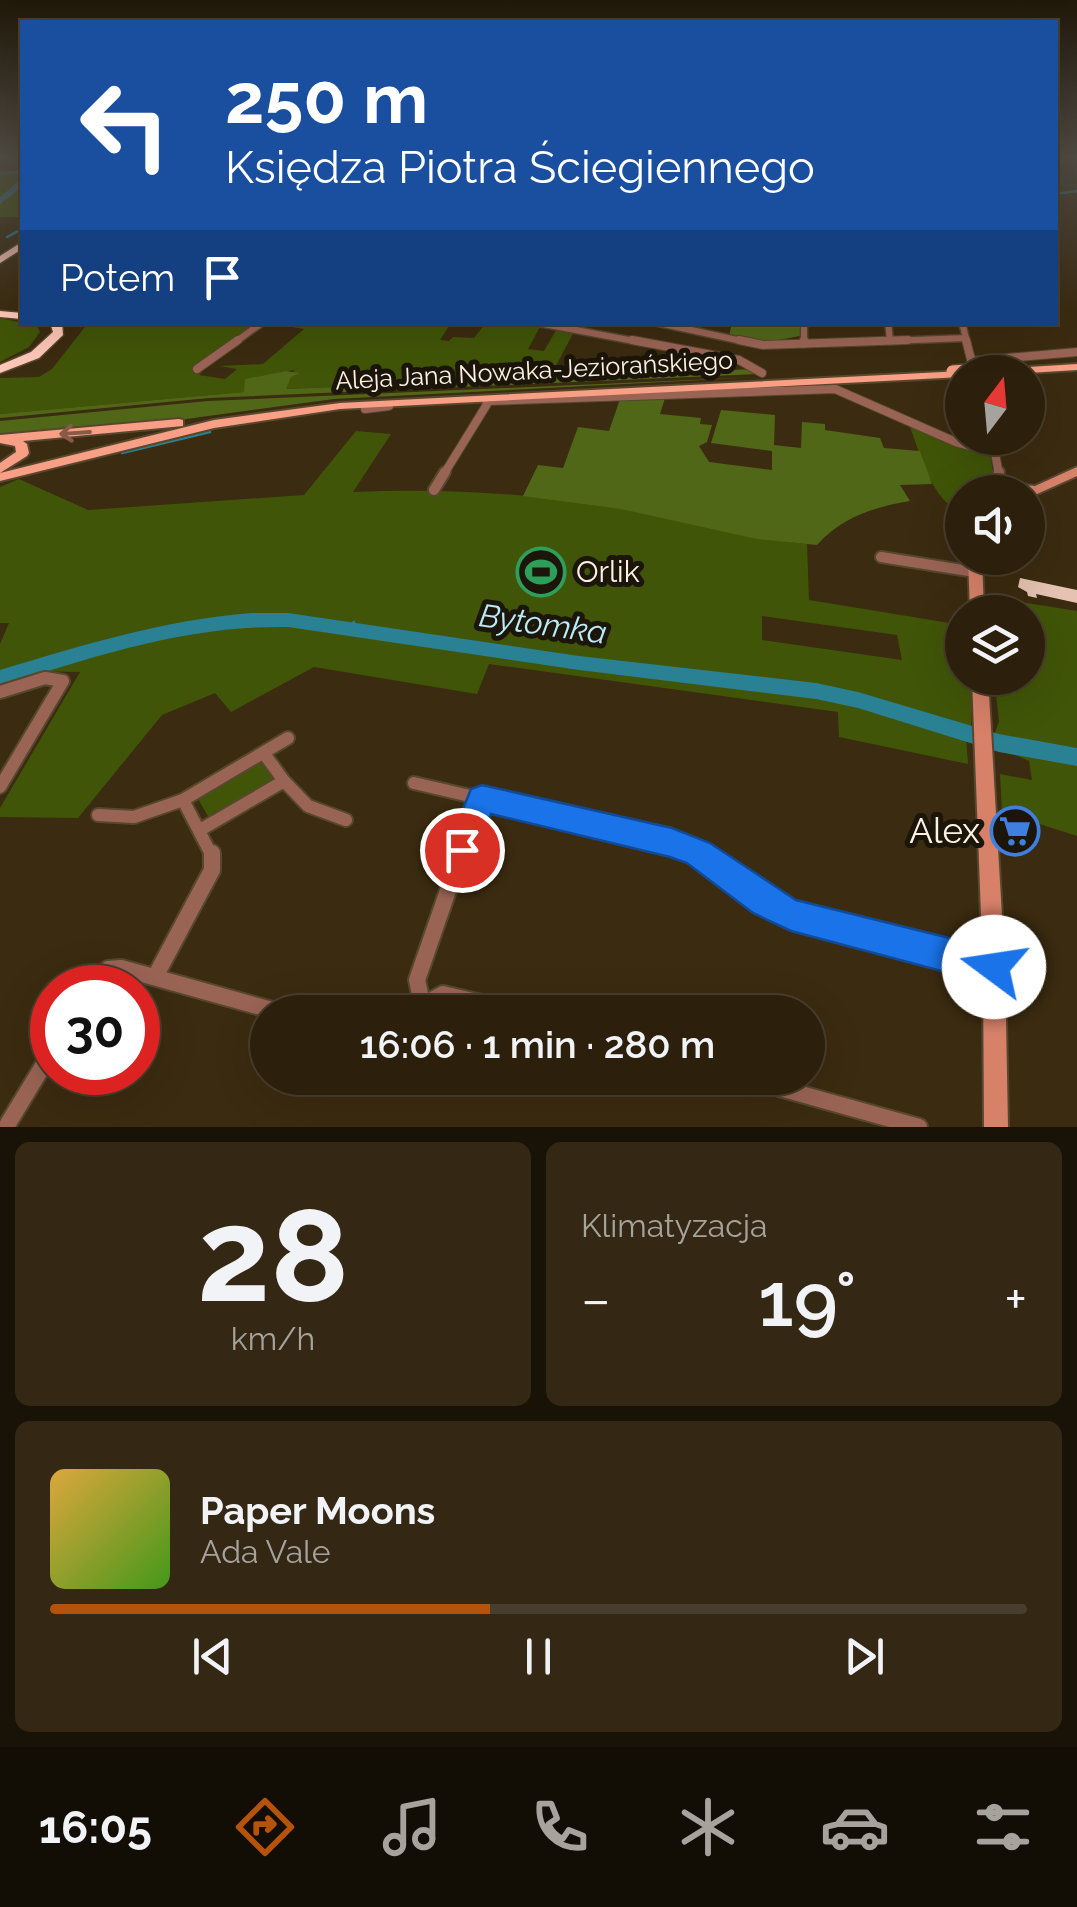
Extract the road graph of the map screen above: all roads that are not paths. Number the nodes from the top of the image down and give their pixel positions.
1 (20, 244) edge
2 (0, 260) edge
3 (44, 325) edge
4 (57, 325) edge
5 (259, 325) edge
6 (552, 325) edge
7 (804, 325) edge
8 (888, 325) edge
9 (963, 325) edge
10 (695, 327) edge
11 (966, 338) junction
12 (732, 340) junction
13 (890, 340) junction
14 (804, 344) junction
15 (1077, 352) edge
16 (723, 354) junction
17 (970, 355) edge
18 (1042, 355) edge
19 (1077, 365) edge
20 (0, 367) edge
21 (1045, 367) edge
22 (197, 370) dead end
23 (762, 374) dead end
24 (945, 375) edge
25 (945, 375) edge
26 (489, 401) junction
27 (366, 408) dead end
28 (242, 415) junction
29 (945, 438) edge
30 (0, 439) edge
31 (1077, 471) edge
32 (0, 475) edge
33 (1056, 484) joint
34 (1045, 487) edge
35 (434, 490) dead end
36 (881, 557) dead end
37 (945, 562) edge
38 (0, 692) edge
39 (981, 695) edge
40 (288, 738) dead end
41 (265, 755) junction
42 (284, 781) junction
43 (414, 783) dead end
44 (0, 787) edge
45 (482, 798) junction
46 (183, 800) junction
47 (98, 815) dead end
48 (346, 820) dead end
49 (200, 830) junction
50 (994, 967) junction
51 (160, 968) edge
52 (160, 978) edge
53 (416, 995) edge
54 (250, 1004) edge
55 (30, 1087) edge
56 (805, 1095) edge
57 (6, 1127) edge
58 (919, 1127) edge
59 (996, 1127) edge

1 - 2 highway
3 - 20 highway
4 - 20 highway
5 - 22 street
6 - 16 street
7 - 14 street
8 - 13 street
9 - 11 street
10 - 12 street
11 - 13 street
11 - 17 street
12 - 14 street
12 - 16 street
13 - 14 street
15 - 18 street
16 - 23 street
19 - 21 main road, Aleja Jana Nowaka-Jeziorańskiego
24 - 28 main road, Aleja Jana Nowaka-Jeziorańskiego
25 - 32 main road, Aleja Jana Nowaka-Jeziorańskiego
26 - 27 street
26 - 29 street
26 - 35 street
28 -> 30 main road
28 - 32 main road, Aleja Jana Nowaka-Jeziorańskiego
30 - 32 main road
31 - 33 street
33 - 34 street
36 - 37 street
38 - 44 street
39 - 50 street
40 - 41 street
41 - 42 street
41 - 46 street
42 - 48 street
42 - 49 street
43 - 45 street
45 - 50 street
45 - 53 street
46 - 47 street
46 - 49 street
49 - 51 street
50 - 59 street
52 - 54 street
55 - 57 street
56 - 58 street

